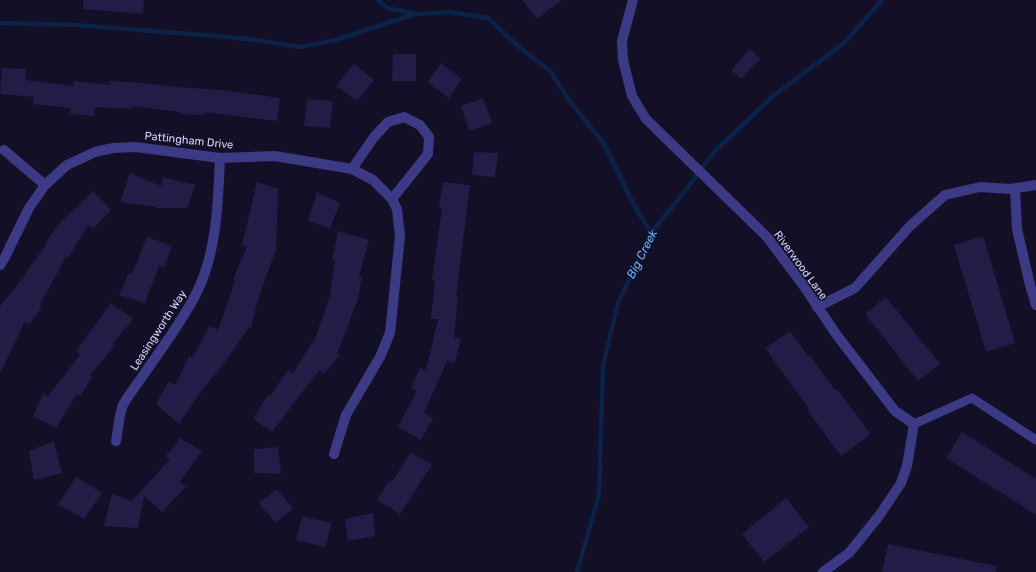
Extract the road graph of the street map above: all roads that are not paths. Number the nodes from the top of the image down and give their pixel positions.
1 (633, 0) edge
2 (4, 150) dead end
3 (220, 158) junction
4 (352, 169) junction
5 (46, 185) junction
6 (1036, 185) edge
7 (1015, 188) junction
8 (392, 199) junction
9 (0, 264) edge
10 (1036, 305) edge
11 (817, 307) junction
12 (914, 424) junction
13 (1036, 440) edge
14 (116, 441) dead end
15 (334, 454) dead end
16 (823, 572) edge

1 - 11 street, Riverwood Lane
2 - 5 street
3 - 4 street, Pattingham Drive
3 - 5 street, Pattingham Drive
3 - 14 street, Leasingworth Way
4 - 8 street, Pattingham Drive
4 - 8 street
5 - 9 street, Pattingham Drive
6 - 7 street
7 - 10 street
7 - 11 street
8 - 15 street, Pattingham Drive
11 - 12 street, Riverwood Lane
12 - 13 lane
12 - 16 street

